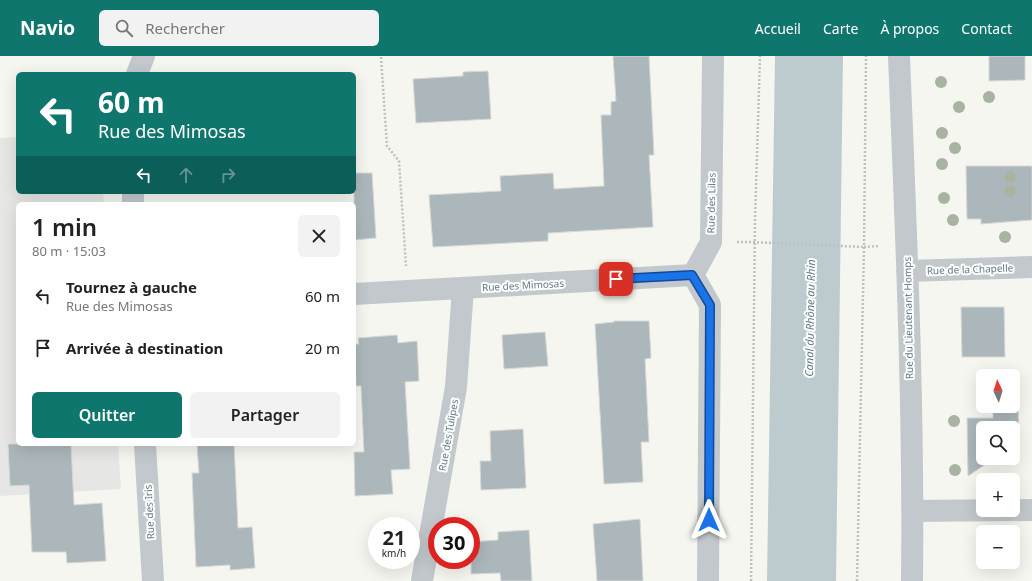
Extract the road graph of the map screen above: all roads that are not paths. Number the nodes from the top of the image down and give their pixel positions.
1 (144, 56) edge
2 (713, 56) edge
3 (899, 56) edge
4 (139, 72) edge
5 (1032, 267) edge
6 (907, 271) junction
7 (692, 275) junction
8 (463, 288) junction
9 (356, 294) edge
10 (145, 446) edge
11 (1032, 510) edge
12 (913, 511) junction
13 (153, 581) edge
14 (422, 581) edge
15 (708, 581) edge
16 (912, 581) edge

1 - 4 street
2 - 7 street, Rue des Lilas
3 - 6 street, Rue du Lieutenant Homps
5 - 6 street, Rue de la Chapelle
6 - 12 street, Rue du Lieutenant Homps
7 - 8 street, Rue des Mimosas
7 - 15 street
8 - 9 street, Rue des Mimosas
8 - 14 street, Rue des Tulipes
10 - 13 street, Rue des Iris
11 - 12 street
12 - 16 street, Rue du Lieutenant Homps

